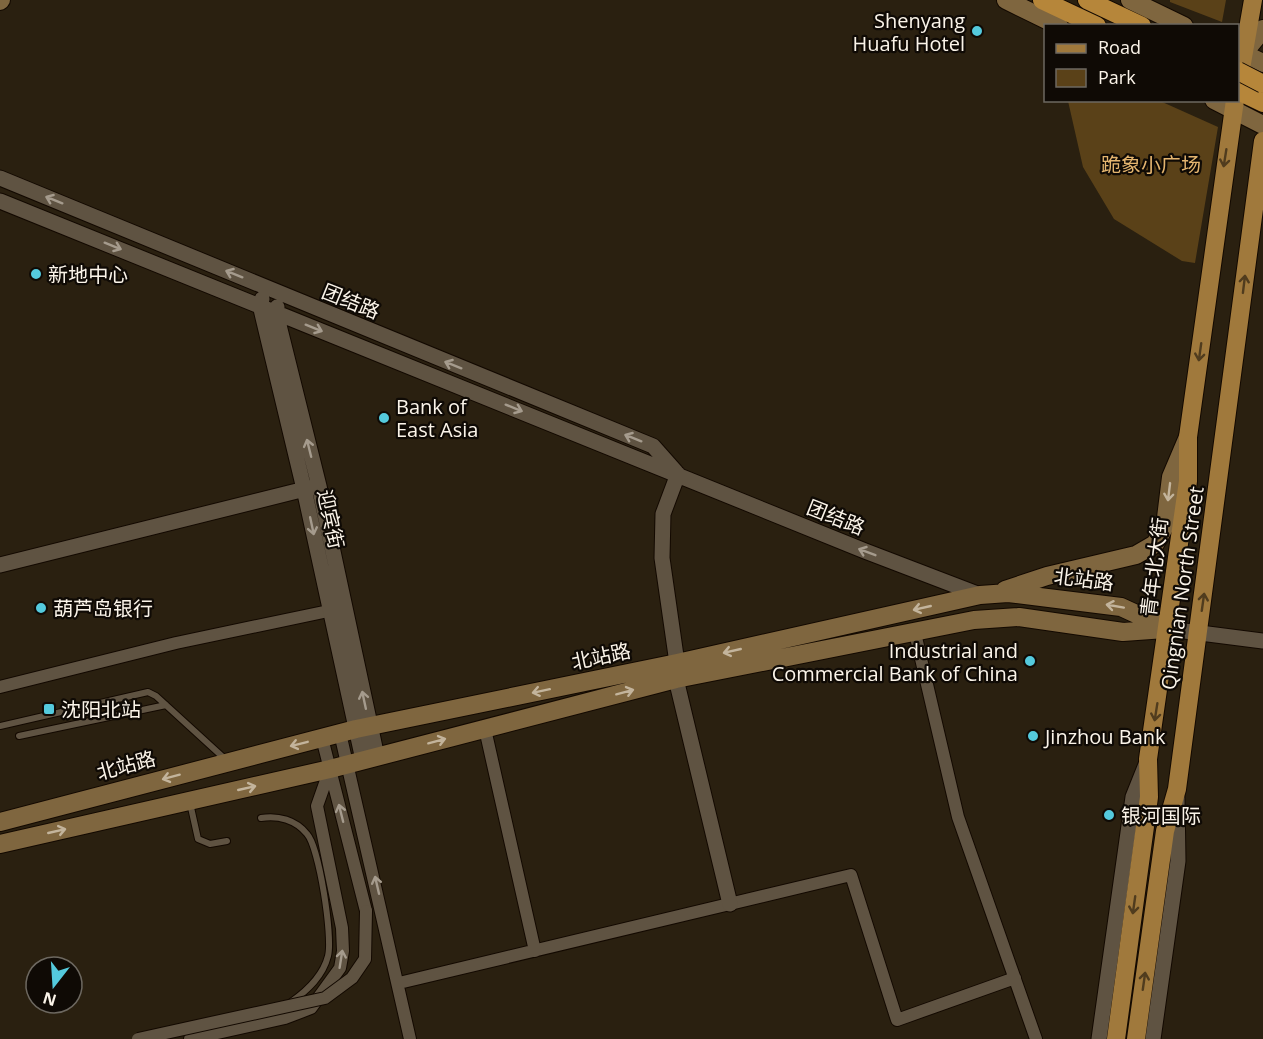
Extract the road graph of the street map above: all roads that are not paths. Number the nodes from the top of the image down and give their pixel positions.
1 (1006, 0) edge
2 (1042, 0) edge
3 (1087, 0) edge
4 (1130, 0) edge
5 (1253, 0) edge
6 (1055, 24) edge
7 (1093, 24) edge
8 (1138, 24) edge
9 (1180, 24) edge
10 (1263, 29) edge
11 (1240, 52) edge
12 (1263, 63) edge
13 (1239, 69) edge
14 (1239, 72) edge
15 (1263, 84) edge
16 (1239, 91) edge
17 (1263, 103) edge
18 (1234, 105) edge
19 (1263, 125) edge
20 (1263, 141) edge
21 (0, 178) edge
22 (0, 201) edge
23 (273, 291) junction
24 (260, 305) junction
25 (276, 313) junction
26 (1188, 437) junction
27 (678, 474) junction
28 (311, 488) junction
29 (0, 565) edge
30 (987, 594) junction
31 (337, 609) junction
32 (1168, 629) junction
33 (1199, 632) junction
34 (915, 633) junction
35 (1263, 640) edge
36 (676, 671) junction
37 (0, 687) edge
38 (166, 705) junction
39 (0, 726) edge
40 (355, 729) junction
41 (485, 729) junction
42 (20, 736) dead end
43 (322, 738) junction
44 (1148, 759) junction
45 (363, 760) junction
46 (227, 762) junction
47 (330, 768) junction
48 (1177, 789) junction
49 (190, 802) junction
50 (3, 818) edge
51 (261, 818) dead end
52 (227, 841) dead end
53 (0, 844) edge
54 (730, 904) junction
55 (536, 951) junction
56 (1015, 978) junction
57 (399, 983) junction
58 (283, 1007) junction
59 (138, 1039) edge
60 (190, 1039) edge
61 (410, 1039) edge
62 (1036, 1039) edge
63 (1099, 1039) edge
64 (1116, 1039) edge
65 (1136, 1039) edge
66 (1153, 1039) edge

1 - 6 main road
2 - 7 highway
3 - 8 highway
4 - 9 main road
5 - 11 main road
10 - 11 main road
11 - 12 main road
11 - 13 main road
14 - 15 highway, bridge
16 - 17 highway
18 - 19 main road
18 -> 26 main road, 青年北大街
33 -> 20 main road, Qingnian North Street
23 -> 21 street, 团结路
22 -> 24 street, 团结路
23 - 24 street
23 - 25 street, 迎宾街
27 -> 23 street, 团结路
24 - 25 street, 团结路
24 - 28 street, 迎宾街
25 -> 27 street, 团结路
28 -> 25 street, 迎宾街
26 -> 30 main road
26 - 32 main road, 青年北大街
30 -> 27 street, 团结路
27 - 36 street
28 - 29 street
28 - 31 street, 迎宾街
32 -> 30 main road, 北站路
30 -> 36 main road, 北站路
31 - 37 street
31 - 40 street, 迎宾街
32 - 33 street
32 - 34 main road, 北站路
32 -> 44 main road, 青年北大街
33 - 35 street
33 - 48 main road, Qingnian North Street
34 - 36 main road, 北站路
34 - 56 street
36 -> 40 main road, 北站路
41 -> 36 main road, 北站路
36 - 54 street
38 - 39 lane
38 - 42 lane
38 - 46 lane
40 - 43 main road, 北站路
40 - 45 street, 迎宾街
45 -> 41 main road, 北站路
41 - 55 street
43 -> 46 main road, 北站路
43 - 47 street
44 - 63 street
44 -> 64 main road, 青年北大街
45 - 47 main road, 北站路
57 -> 45 street
46 -> 50 main road, 北站路
49 -> 47 main road, 北站路
58 -> 47 street, bridge
60 -> 47 street
65 -> 48 main road, Qingnian North Street
48 - 66 street
49 - 52 lane
53 -> 49 main road, 北站路
51 - 58 lane
54 - 55 street
54 - 56 street
55 - 57 street
56 - 62 street
57 - 61 street
58 - 59 street, bridge

